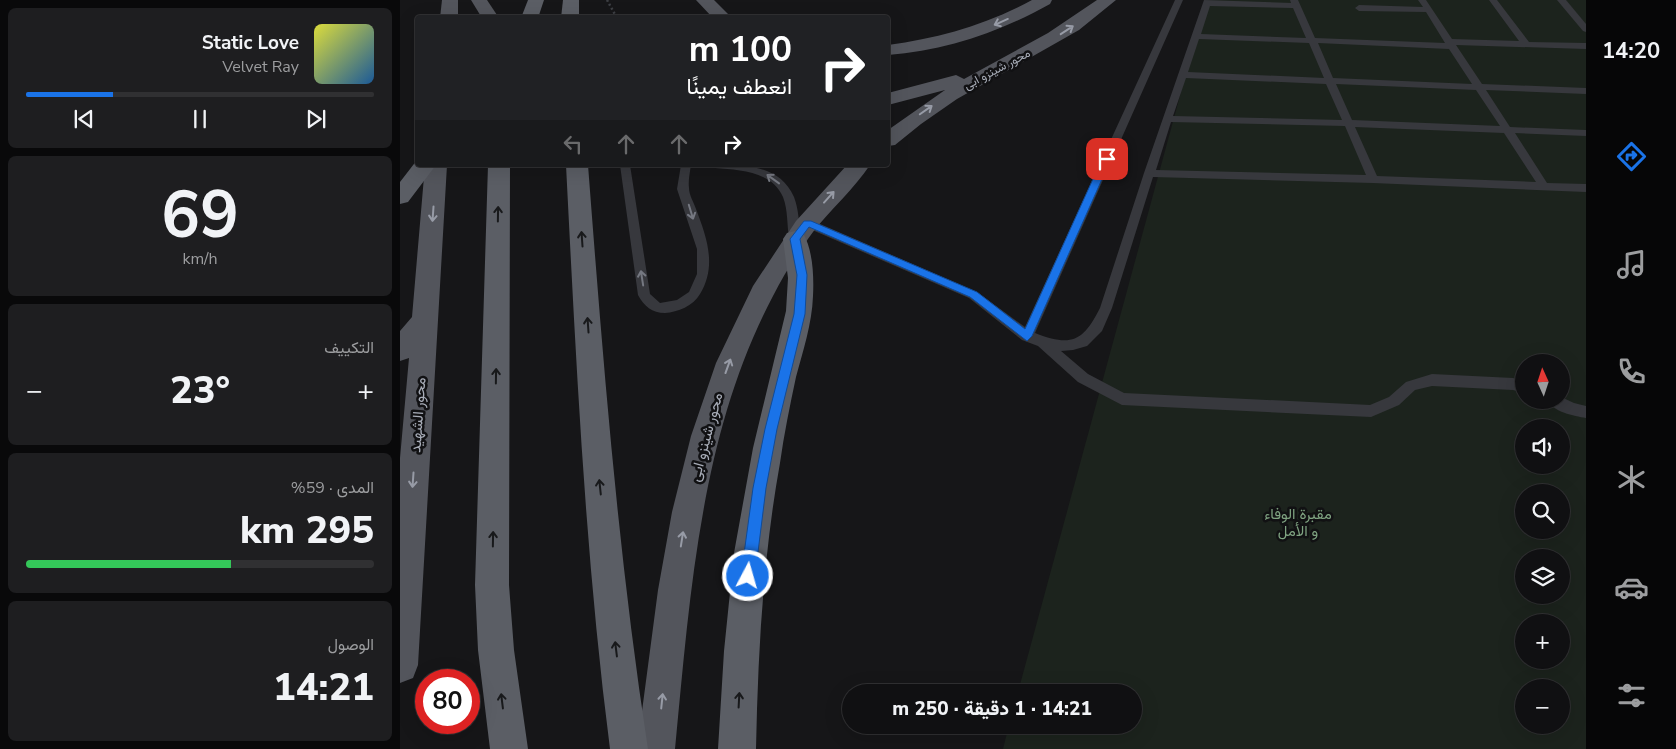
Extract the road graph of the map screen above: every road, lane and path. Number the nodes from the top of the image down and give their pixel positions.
1 (450, 0) edge
2 (479, 0) edge
3 (536, 0) edge
4 (571, 0) edge
5 (607, 0) edge
6 (704, 0) edge
7 (1044, 0) edge
8 (1108, 0) edge
9 (1179, 0) edge
10 (1422, 0) edge
11 (1493, 0) edge
12 (1561, 0) edge
13 (1208, 1) edge
14 (1295, 3) edge
15 (1359, 8) dead end
16 (1428, 10) junction
17 (449, 15) edge
18 (489, 15) edge
19 (531, 15) edge
20 (570, 15) edge
21 (615, 15) edge
22 (721, 15) edge
23 (1586, 29) edge
24 (1196, 36) junction
25 (1311, 41) junction
26 (1450, 44) junction
27 (1526, 44) junction
28 (1586, 46) edge
29 (890, 50) edge
30 (990, 72) junction
31 (1183, 76) junction
32 (1328, 80) junction
33 (1480, 87) junction
34 (1586, 91) edge
35 (890, 98) edge
36 (1168, 119) junction
37 (1348, 124) junction
38 (1508, 130) junction
39 (1586, 133) edge
40 (890, 138) edge
41 (423, 167) edge
42 (436, 167) edge
43 (499, 167) edge
44 (576, 167) edge
45 (625, 167) edge
46 (686, 167) edge
47 (739, 167) edge
48 (857, 167) edge
49 (1149, 173) junction
50 (1373, 179) junction
51 (1544, 186) junction
52 (1586, 188) edge
53 (400, 197) edge
54 (801, 231) junction
55 (424, 321) junction
56 (1027, 336) junction
57 (1043, 343) junction
58 (400, 350) edge
59 (1515, 385) edge
60 (1570, 408) edge
61 (1586, 412) edge
62 (400, 665) edge
63 (509, 749) edge
64 (629, 749) edge
65 (656, 749) edge
66 (737, 749) edge

1 - 17 main road
2 - 18 main road
3 - 19 highway
4 - 20 highway
5 - 21 path
6 - 22 main road
7 -> 29 main road
30 -> 8 main road, محور شينزو ابى
9 - 56 lane
10 - 16 lane
11 - 27 lane
12 - 23 lane
13 - 14 lane
13 - 24 lane
14 - 25 lane
15 - 16 lane
16 - 26 lane
24 - 25 lane
24 - 31 lane
25 - 26 lane
25 - 32 lane
26 - 27 lane
26 - 33 lane
27 - 28 lane
30 - 35 main road
40 -> 30 main road, محور شينزو ابى
31 - 32 lane
31 - 36 lane
32 - 33 lane
32 - 37 lane
33 - 34 lane
33 - 38 lane
36 - 37 lane
36 - 49 lane
37 - 38 lane
37 - 50 lane
38 - 39 lane
38 - 51 lane
41 - 53 highway
42 -> 55 main road, محور الشهيد
63 -> 43 highway
64 -> 44 highway
46 -> 45 lane
54 -> 47 lane
54 -> 48 main road, محور شينزو ابى
49 - 50 lane
49 - 57 lane
50 - 51 lane
51 - 52 lane
54 - 56 lane
65 -> 54 main road, محور شينزو ابى
66 -> 54 highway
55 - 58 main road
55 -> 62 main road, محور الشهيد
56 - 57 lane
57 - 59 lane
60 - 61 lane

